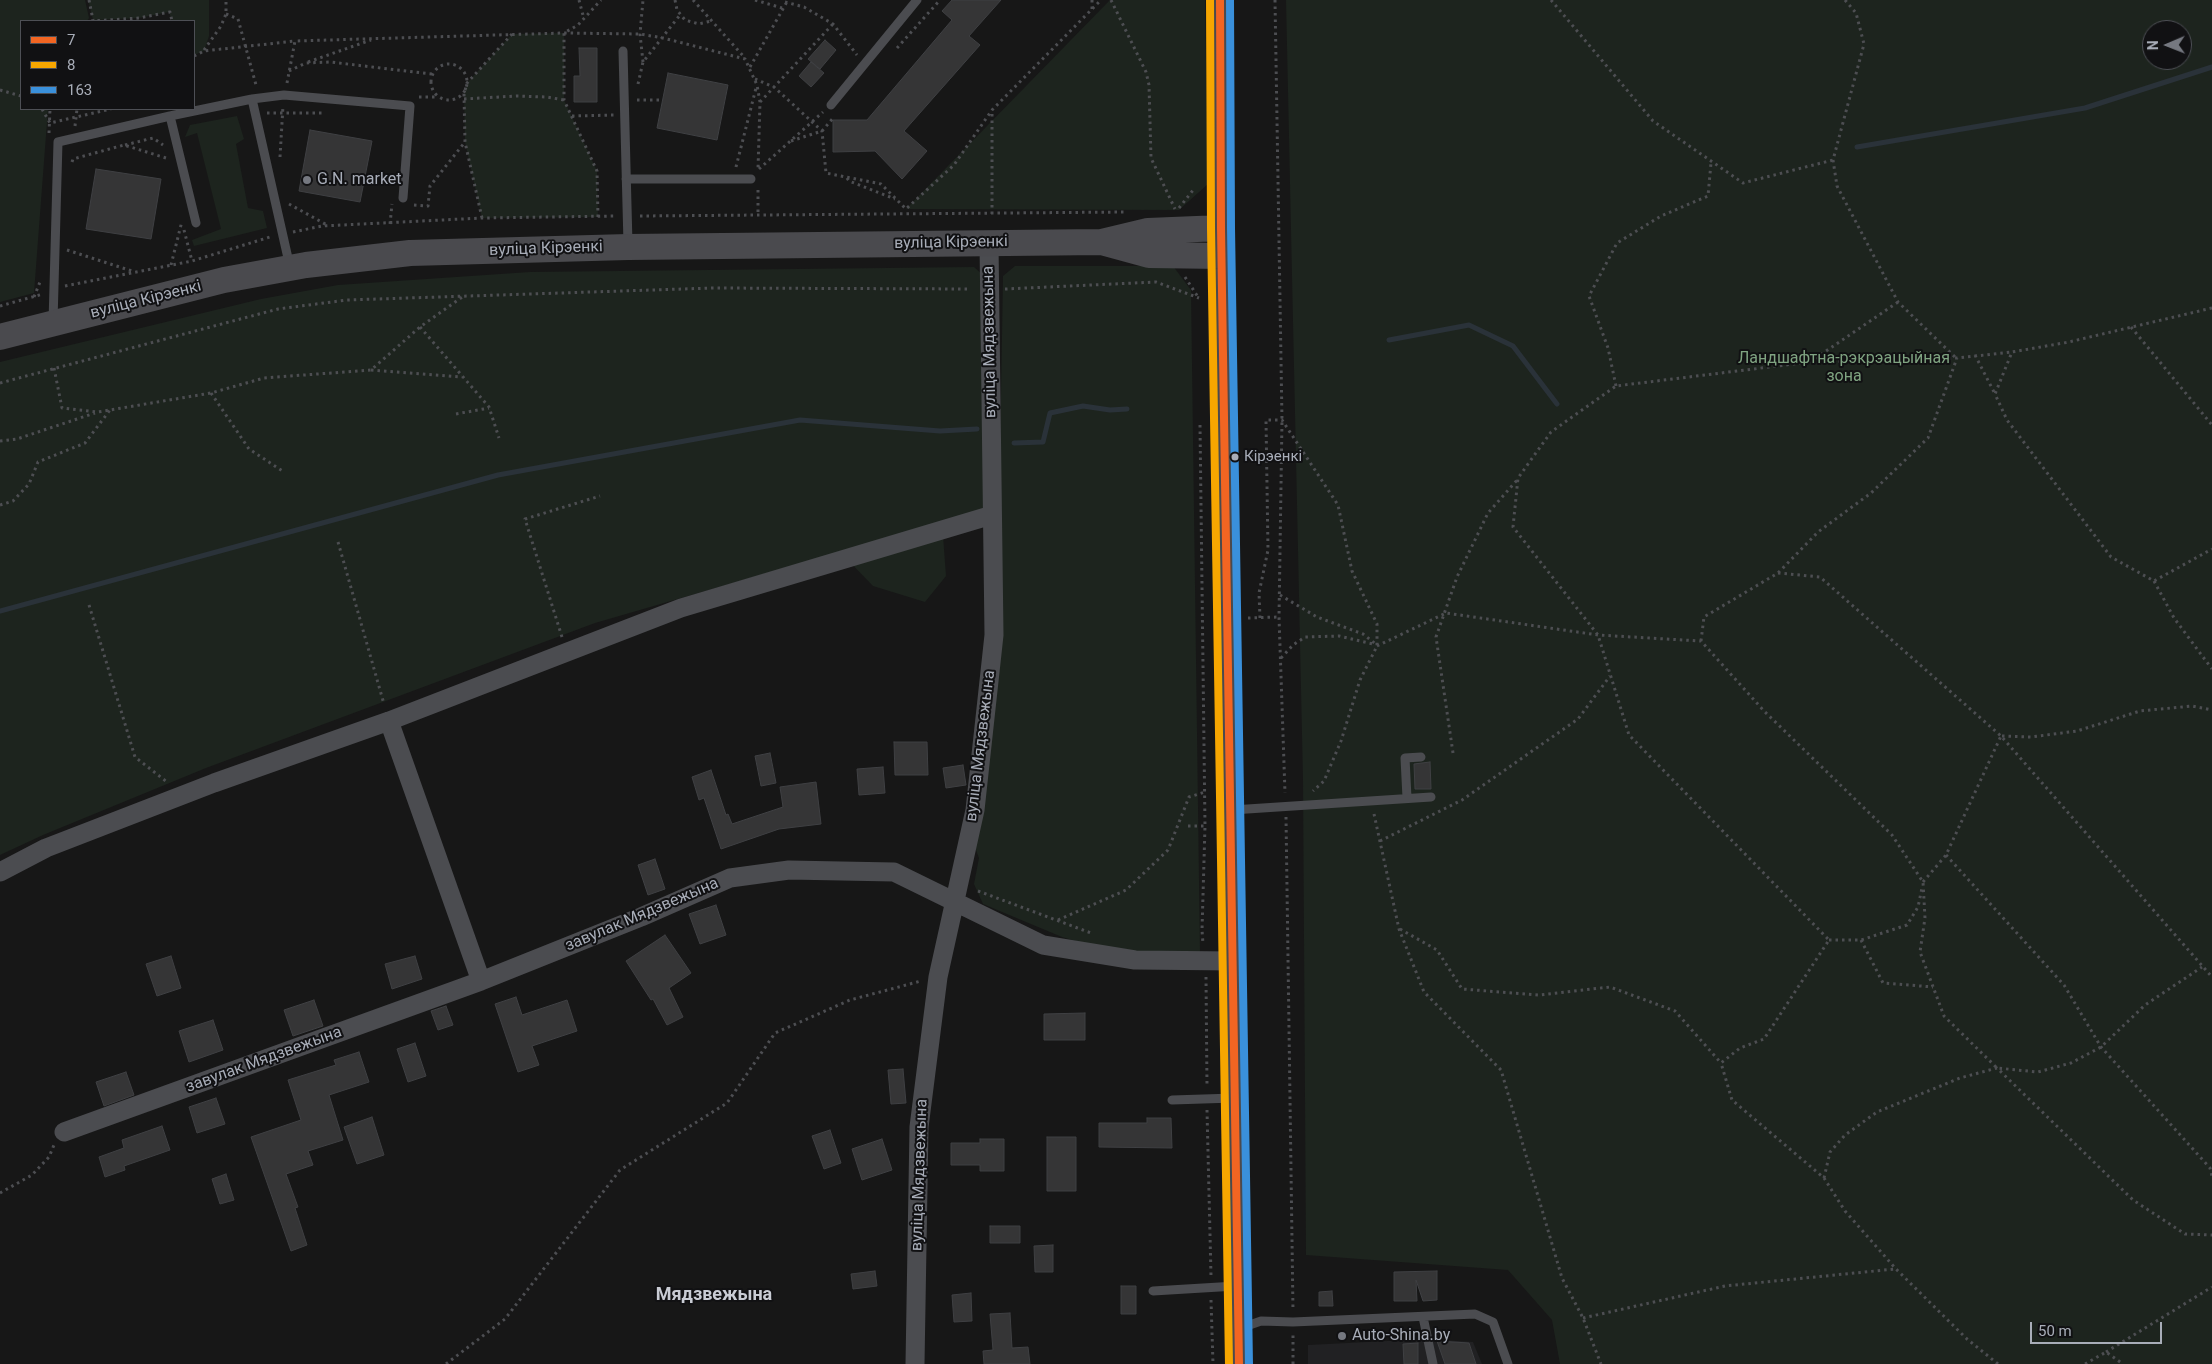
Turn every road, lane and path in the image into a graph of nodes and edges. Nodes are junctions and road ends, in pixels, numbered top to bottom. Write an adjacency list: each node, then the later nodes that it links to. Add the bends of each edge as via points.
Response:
1 (89, 0): 23 (path)
2 (226, 0): 20 (path)
3 (579, 0): 22 (path)
4 (601, 0): 22 (path)
5 (643, 0): 29 (path)
6 (675, 0): 21 (path)
7 (692, 0): 25 (path)
8 (755, 0): 18 (path)
9 (917, 0): 40 (lane)
10 (1092, 0): 19 (path)
11 (1101, 0): 19 (path)
12 (1112, 0): 88 (path, via 1146,72 1151,158 1176,212)
13 (1220, 0): 104 (main road)
14 (1274, 0): 147 (path)
15 (1551, 0): 80 (path, via 1653,121)
16 (1845, 0): 79 (path, via 1856,13 1864,44)
17 (787, 1): 18 (path); 26 (path, via 804,6)
18 (782, 8): 41 (path)
19 (1092, 9): 65 (path)
20 (226, 14): 33 (path, via 238,19); 34 (path)
21 (680, 16): 25 (path, via 692,23); 30 (path)
22 (584, 18): 27 (path, via 578,26)
23 (92, 20): 24 (path, via 139,18 170,12)
24 (172, 20)
25 (711, 21): 37 (path)
26 (833, 24): 40 (path); 47 (path)
27 (564, 32): 28 (path); 29 (path); 58 (path)
28 (512, 34): 31 (path); 45 (path)
29 (640, 34): 30 (path); 38 (path)
30 (663, 38): 37 (path); 38 (path)
31 (375, 39): 32 (path); 39 (path)
32 (295, 41): 33 (path); 42 (path)
33 (245, 46): 34 (path); 56 (path)
34 (204, 51): 36 (path)
35 (623, 51): 69 (lane)
36 (195, 56)
37 (745, 59): 41 (path)
38 (643, 62): 50 (path)
39 (306, 63): 42 (path); 43 (path, via 330,62)
40 (866, 65): 62 (lane)
41 (750, 67): 44 (path)
42 (289, 71): 51 (path)
43 (432, 74): 45 (path, via 441,65 454,64 463,71); 55 (path, via 432,89)
44 (755, 79): 46 (path); 47 (path)
45 (467, 83): 48 (path)
46 (757, 85): 61 (path); 83 (path)
47 (774, 87): 61 (path); 72 (path)
48 (465, 88): 55 (path, via 454,99); 57 (path)
49 (0, 90): 53 (path)
50 (637, 90)
51 (284, 95): 56 (lane); 67 (path); 90 (lane, via 410,106)
52 (637, 95): 59 (path)
53 (20, 96)
54 (418, 97): 55 (path)
55 (439, 97)
56 (256, 99): 66 (lane); 70 (lane)
57 (464, 99): 58 (path, via 516,96); 75 (path)
58 (564, 100): 71 (path)
59 (637, 100): 60 (path); 69 (path, via 637,114)
60 (663, 100)
61 (760, 102): 74 (path, via 758,170)
62 (831, 105): 72 (path)
63 (43, 110): 64 (path, via 50,122)
64 (106, 110)
65 (992, 110): 89 (path, via 954,165 906,211); 95 (path)
66 (255, 113): 67 (path); 116 (lane)
67 (283, 113): 68 (path); 78 (path)
68 (329, 113)
69 (625, 114): 71 (path); 85 (lane)
70 (170, 116): 100 (lane); 127 (lane, via 58,142)
71 (572, 116): 96 (path, via 597,171)
72 (812, 122): 73 (path); 74 (path)
73 (822, 131): 74 (path); 84 (path, via 826,173)
74 (791, 141)
75 (465, 142): 91 (path, via 430,186 428,206); 97 (path)
76 (124, 145): 77 (path); 77 (path, via 153,138 163,145); 82 (path, via 72,159)
77 (166, 158): 81 (path)
78 (280, 160)
79 (1833, 160): 80 (path, via 1743,183); 124 (path, via 1837,186)
80 (1711, 163): 139 (path, via 1708,196 1661,216 1617,243 1589,296 1608,348)
81 (168, 167)
82 (72, 168)
83 (736, 169)
84 (846, 177): 89 (path, via 849,182); 89 (path, via 881,184)
85 (626, 179): 86 (lane); 110 (lane)
86 (751, 179)
87 (758, 188): 94 (path)
88 (1194, 189)
89 (896, 199)
90 (402, 201): 101 (path, via 392,203)
91 (410, 205)
92 (180, 212): 98 (path)
93 (290, 213): 102 (path, via 287,204)
94 (758, 214)
95 (992, 214)
96 (598, 217)
97 (482, 218)
98 (182, 221): 114 (path); 115 (path)
99 (292, 222): 105 (path)
100 (196, 223)
101 (390, 224)
102 (328, 226)
103 (270, 227): 106 (path)
104 (1221, 228): 108 (main road, вуліца Кірэенкі, via 1148,231); 112 (main road)
105 (294, 232)
106 (272, 236)
107 (66, 241): 111 (path)
108 (1102, 242): 109 (main road, вуліца Кірэенкі); 112 (main road, вуліца Кірэенкі, via 1149,255)
109 (988, 243): 110 (main road, вуліца Кірэенкі); 121 (street, вуліца Мядзвежына)
110 (628, 247): 116 (main road, вуліца Кірэенкі, via 410,253)
111 (65, 250): 113 (path); 117 (path)
112 (1222, 256): 183 (main road)
113 (65, 258)
114 (192, 261)
115 (171, 265)
116 (290, 267): 127 (main road, вуліца Кірэенкі, via 224,280)
117 (136, 272)
118 (66, 276): 120 (path)
119 (1184, 276): 123 (path)
120 (67, 285)
121 (989, 290): 122 (path, via 713,288); 123 (path, via 1156,282); 155 (street, вуліца Мядзвежына)
122 (465, 294): 128 (path); 135 (path, via 348,300 278,309)
123 (1199, 298): 125 (path)
124 (1898, 302): 133 (path); 134 (path)
125 (1199, 308)
126 (2212, 308): 129 (path)
127 (53, 324): 130 (main road, вуліца Кірэенкі)
128 (420, 327): 136 (path); 137 (path)
129 (2131, 327): 131 (path); 148 (path)
130 (0, 337)
131 (2012, 352): 132 (path); 141 (path)
132 (1975, 355): 133 (path); 141 (path)
133 (1957, 358): 134 (path); 158 (path, via 1928,438 1871,493 1818,532)
134 (1810, 362): 139 (path)
135 (54, 368): 138 (path); 144 (path, via 62,408)
136 (371, 370): 137 (path); 140 (path, via 264,378)
137 (463, 377): 142 (path)
138 (0, 383)
139 (1616, 386): 152 (path, via 1551,432)
140 (211, 393): 143 (path); 151 (path, via 249,449)
141 (1995, 394): 159 (path, via 2007,420 2111,557)
142 (489, 408): 145 (path); 149 (path)
143 (110, 410): 144 (path); 154 (path, via 85,443 38,462 29,484 13,501)
144 (98, 412): 150 (path)
145 (456, 414)
146 (1200, 415): 176 (path)
147 (1282, 420): 160 (path); 163 (path, via 1266,420 1268,550 1259,593); 166 (path, via 1338,505 1352,571 1377,624)
148 (2212, 425)
149 (499, 438)
150 (0, 442)
151 (284, 472)
152 (1518, 478): 162 (path, via 1488,513 1457,577); 164 (path, via 1513,527)
153 (600, 496): 167 (path, via 525,519)
154 (0, 505)
155 (992, 515): 167 (street, via 680,608); 188 (street, вуліца Мядзвежына, via 994,635 975,810)
156 (338, 542): 172 (path)
157 (2212, 549): 159 (path)
158 (1778, 573): 165 (path, via 1704,617); 173 (path, via 1820,577)
159 (2154, 581): 169 (path, via 2174,618)
160 (1280, 595): 166 (path, via 1317,617 1363,634); 168 (path)
161 (89, 605): 177 (path, via 135,757)
162 (1446, 613): 164 (path); 166 (path); 174 (path, via 1436,637)
163 (1260, 618)
164 (1598, 635): 165 (path); 170 (path)
165 (1701, 641): 187 (path, via 1764,712 1892,835)
166 (1377, 646): 168 (path, via 1368,641 1339,636 1305,637); 182 (path, via 1360,680 1341,742 1324,781)
167 (567, 651): 172 (street)
168 (1281, 658): 181 (path)
169 (2212, 669)
170 (1611, 676): 184 (path, via 1578,718 1462,800); 192 (path, via 1629,735)
171 (2212, 710): 173 (path, via 2192,706 2140,711 2077,731 2031,738)
172 (389, 721): 177 (street); 201 (street)
173 (2001, 736): 185 (path); 198 (path)
174 (1453, 753)
175 (1421, 757): 179 (lane, via 1406,758)
176 (1205, 792): 189 (path, via 1189,797 1168,850 1126,890); 195 (path)
177 (184, 795): 186 (street, via 46,848)
178 (1431, 797): 179 (lane)
179 (1407, 798): 180 (lane)
180 (1371, 801): 182 (lane); 184 (path)
181 (1286, 806): 182 (lane); 183 (lane); 221 (path)
182 (1298, 806)
183 (1232, 810): 197 (main road)
184 (1380, 841): 190 (path)
185 (1946, 855): 187 (path); 203 (path, via 2064,985)
186 (0, 872)
187 (1923, 882): 193 (path, via 1918,907 1907,925); 202 (path, via 1925,918 1920,952)
188 (956, 892): 189 (path); 196 (street, завулак Мядзвежына, via 1043,945 1135,960); 199 (street, вуліца Мядзвежына); 201 (street, завулак Мядзвежына, via 894,872 789,870 730,878)
189 (1057, 920): 191 (path)
190 (1399, 929): 204 (path, via 1437,950 1462,989 1539,995 1610,987 1675,1012); 220 (path, via 1424,992 1501,1070 1562,1278)
191 (1099, 936)
192 (1829, 940): 193 (path); 204 (path, via 1764,1039 1740,1048)
193 (1861, 940): 202 (path, via 1884,984)
194 (1193, 942): 195 (path)
195 (1203, 942): 196 (path)
196 (1206, 961): 197 (street, завулак Мядзвежына); 206 (path)
197 (1233, 961): 207 (main road)
198 (2202, 967): 200 (path); 203 (path, via 2145,1005)
199 (938, 977): 224 (path, via 850,1000 775,1033 727,1103 620,1170 506,1319); 225 (street, вуліца Мядзвежына, via 919,1127)
200 (2212, 977)
201 (481, 981): 209 (street, завулак Мядзвежына)
202 (1932, 987): 205 (path, via 1944,1016)
203 (2101, 1047): 205 (path, via 2070,1063 2038,1072); 210 (path, via 2210,1168)
204 (1721, 1063): 211 (path, via 1732,1100)
205 (1996, 1068): 211 (path, via 1960,1078 1876,1112 1830,1152); 213 (path, via 2134,1200 2185,1234)
206 (1207, 1098): 207 (lane); 208 (lane); 215 (path)
207 (1236, 1098): 216 (main road)
208 (1172, 1100)
209 (64, 1132): 212 (path, via 49,1157 32,1175)
210 (2212, 1176)
211 (1824, 1178): 214 (path, via 1845,1211)
212 (0, 1193)
213 (2212, 1235)
214 (1896, 1269): 220 (path, via 1725,1286); 232 (path, via 1967,1339)
215 (1211, 1286): 216 (lane); 218 (lane); 226 (path)
216 (1239, 1286): 222 (main road)
217 (2212, 1287): 223 (path)
218 (1153, 1291)
219 (1423, 1317): 221 (lane); 229 (lane); 230 (lane, via 1475,1314 1493,1322)
220 (1583, 1318): 231 (path)
221 (1293, 1322): 222 (lane, via 1262,1320); 228 (path)
222 (1239, 1329): 227 (main road)
223 (2106, 1352): 233 (path); 234 (path)
224 (446, 1364)
225 (915, 1364)
226 (1213, 1364)
227 (1239, 1364)
228 (1292, 1364)
229 (1433, 1364)
230 (1508, 1364)
231 (1601, 1364)
232 (1998, 1364)
233 (2085, 1364)
234 (2123, 1364)

